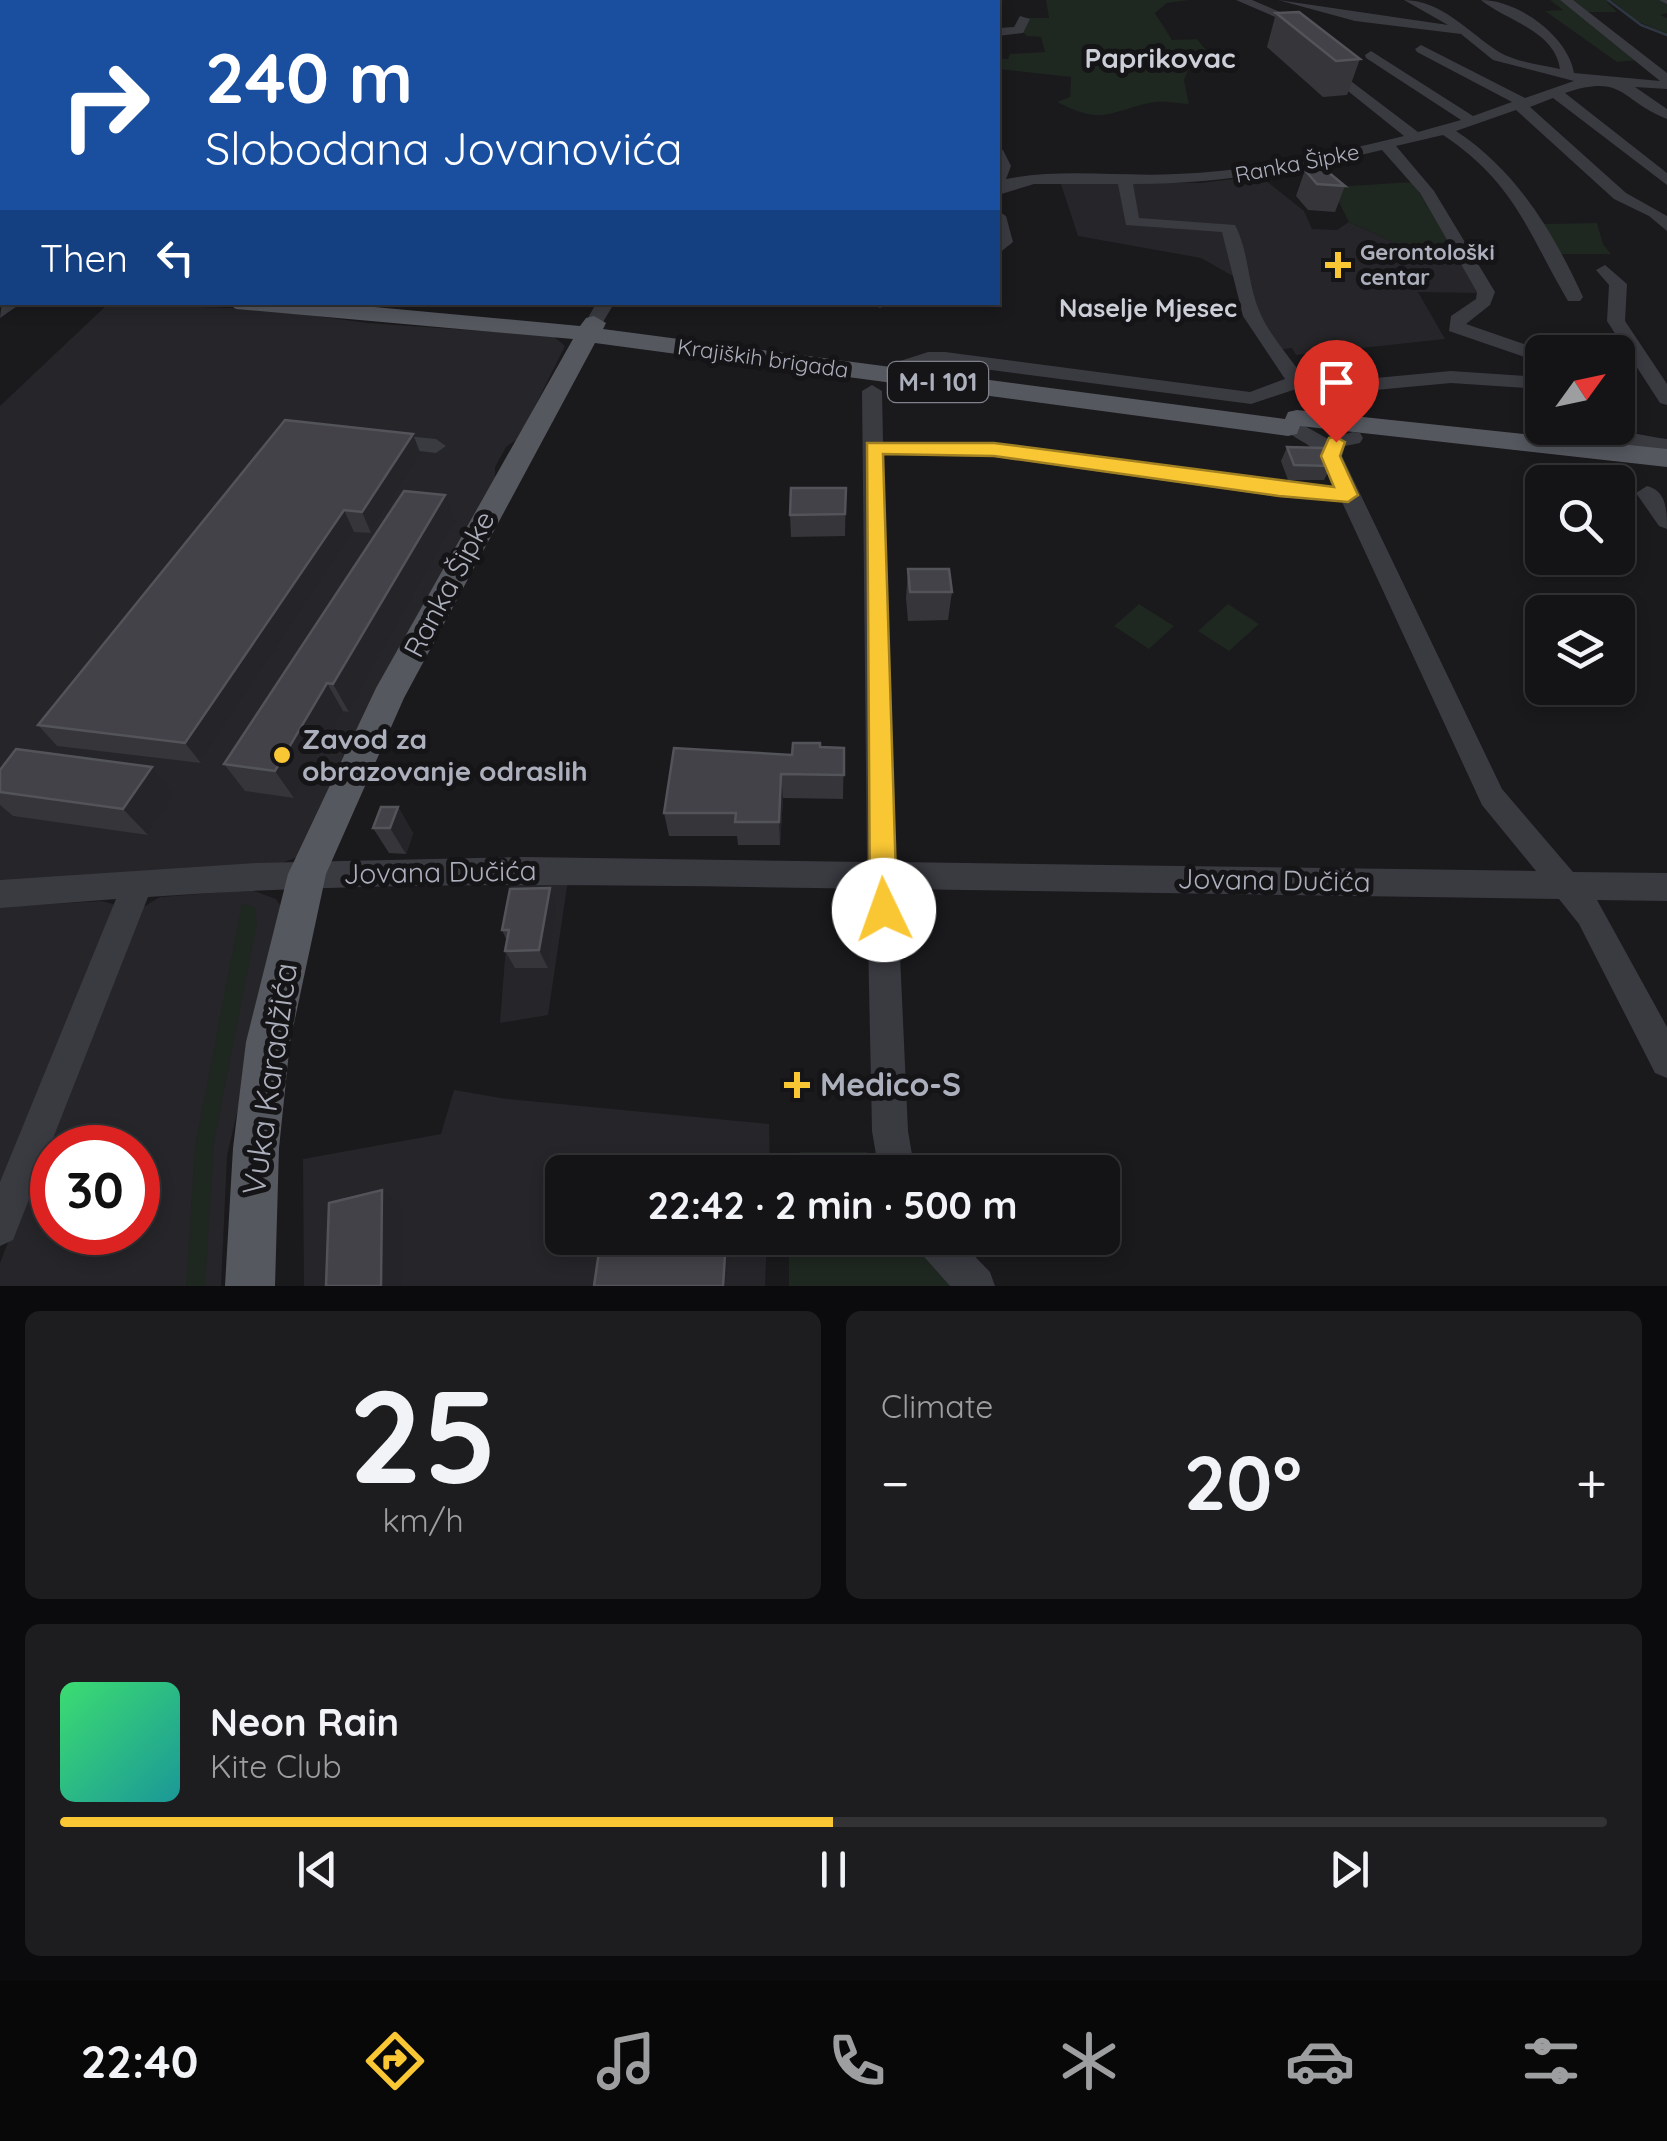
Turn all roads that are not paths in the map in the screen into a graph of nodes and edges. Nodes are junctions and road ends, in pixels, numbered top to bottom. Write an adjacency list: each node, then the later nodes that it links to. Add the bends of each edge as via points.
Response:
1 (826, 0): 2 (street)
2 (875, 0)
3 (1242, 0): 11 (street, via 1321,33)
4 (1284, 0): 9 (street)
5 (1410, 0): 9 (street)
6 (1487, 0): 15 (street, via 1558,46)
7 (1566, 0): 17 (street)
8 (1024, 18): 10 (street, via 1020,29)
9 (1465, 30): 15 (street, via 1494,56)
10 (1000, 32)
11 (1289, 36)
12 (1421, 49): 20 (street)
13 (1372, 55): 22 (street)
14 (1317, 60): 24 (street)
15 (1568, 73): 16 (street)
16 (1588, 81): 18 (street); 19 (street, Ranka Šipke)
17 (1667, 82): 18 (street)
18 (1620, 83): 21 (street)
19 (1556, 94): 20 (street, Ranka Šipke); 27 (street)
20 (1522, 105): 22 (street, Ranka Šipke); 29 (street, via 1620,196)
21 (1667, 115)
22 (1472, 122): 23 (street, Ranka Šipke)
23 (1445, 130): 24 (street, Ranka Šipke); 34 (street, via 1510,185)
24 (1416, 138): 25 (street, Ranka Šipke)
25 (1384, 145): 26 (street, Ranka Šipke, via 1252,174); 38 (street, via 1419,184 1486,292 1456,326)
26 (1125, 179): 28 (street, Ranka Šipke, via 1034,178); 40 (street, via 1132,222 1229,228 1252,316)
27 (1667, 180)
28 (1000, 186)
29 (1659, 210): 31 (street)
30 (1000, 221): 32 (street, via 1006,235)
31 (1667, 226)
32 (1000, 246)
33 (1605, 270): 43 (street, via 1618,284 1619,327)
34 (1574, 297)
35 (296, 305): 37 (main road, Krajiških brigada / M-I 101)
36 (428, 305): 37 (main road, Krajiških brigada / M-I 101)
37 (596, 320): 39 (main road, Krajiških brigada / M-I 101); 44 (main road, Krajiških brigada / M-I 101); 57 (main road, Ranka Šipke, via 388,697)
38 (1525, 350)
39 (904, 366): 40 (street, via 945,358 1251,398); 44 (main road, Krajiških brigada / M-I 101)
40 (1297, 382): 41 (street)
41 (1525, 382)
42 (872, 391): 50 (street)
43 (1667, 399)
44 (1294, 425): 45 (main road, Krajiških brigada / M-I 101); 52 (street)
45 (1342, 430): 46 (street, via 1356,417); 51 (main road, Krajiških brigada / M-I 101); 52 (street); 53 (main road, Krajiških brigada / M-I 101)
46 (1525, 430)
47 (358, 439): 49 (street)
48 (1635, 444): 51 (main road)
49 (436, 446)
50 (874, 448): 55 (street, via 994,450); 58 (street)
51 (1667, 452)
52 (1331, 456): 55 (street)
53 (1667, 473)
54 (1646, 493): 56 (street)
55 (1348, 495): 60 (street, via 1492,797)
56 (1667, 521)
57 (307, 874): 58 (street, Jovana Dučića, via 524,870); 59 (street, Jovana Dučića); 67 (main road, Vuka Karadžića, via 268,1042)
58 (881, 878): 60 (street, Jovana Dučića); 64 (street)
59 (138, 886): 62 (street, Jovana Dučića); 65 (street)
60 (1570, 887): 61 (street, Jovana Dučića); 63 (street)
61 (1667, 887)
62 (0, 894)
63 (1667, 1061)
64 (894, 1155)
65 (0, 1227)
66 (948, 1255): 68 (street)
67 (250, 1286)
68 (976, 1286)

